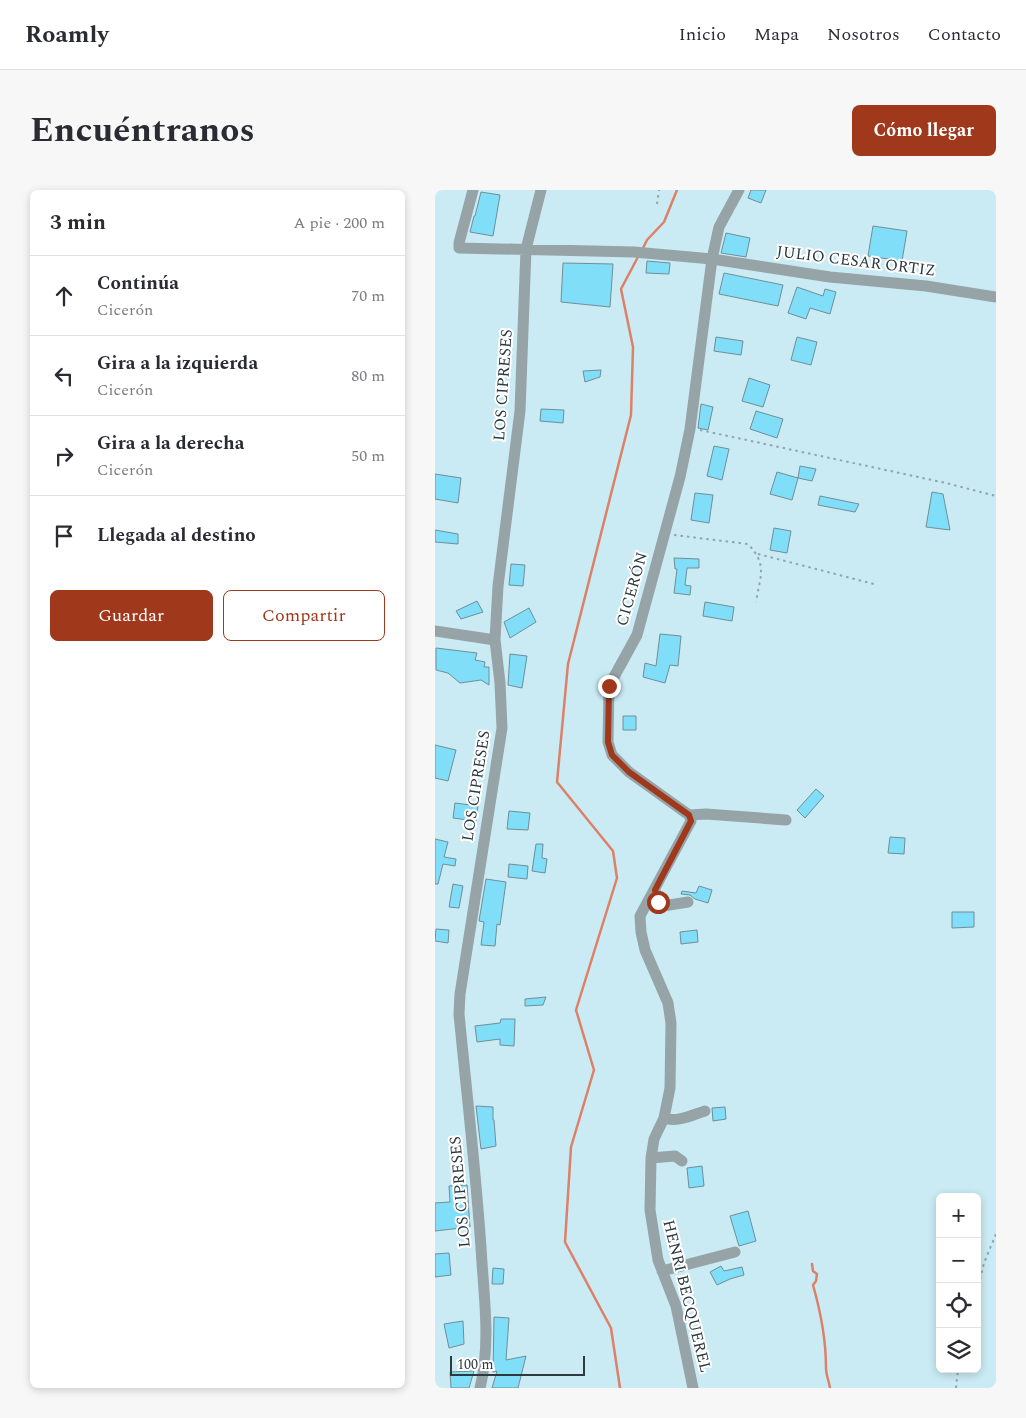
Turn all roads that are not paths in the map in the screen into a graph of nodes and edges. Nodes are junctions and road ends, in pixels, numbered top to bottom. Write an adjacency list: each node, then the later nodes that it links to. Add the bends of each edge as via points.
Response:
1 (473, 190): 4 (street, via 459,248)
2 (541, 190): 4 (street, LOS CIPRESES)
3 (739, 190): 5 (street, CICERÓN, via 719,228)
4 (526, 249): 5 (street, JULIO CESAR ORTIZ, via 634,252); 8 (street, LOS CIPRESES, via 519,411 498,586)
5 (712, 259): 6 (street, JULIO CESAR ORTIZ); 9 (street, CICERÓN, via 690,429 680,477 637,635 609,686 608,742 612,755 629,772)
6 (996, 297)
7 (435, 631): 8 (street)
8 (495, 640): 19 (street, LOS CIPRESES, via 502,728 459,1014 479,1211 485,1308 485,1370)
9 (689, 815): 10 (street); 11 (street, via 691,821)
10 (786, 820)
11 (655, 890): 12 (street, via 658,902 663,906); 14 (street, HENRI BECQUEREL, via 640,916 645,950 668,1003 671,1023 670,1088)
12 (688, 902)
13 (705, 1111): 14 (street, via 677,1119)
14 (664, 1118): 15 (street, HENRI BECQUEREL, via 654,1139)
15 (651, 1158): 16 (street, via 675,1156); 18 (street, HENRI BECQUEREL, via 650,1210)
16 (682, 1161)
17 (735, 1252): 18 (street)
18 (662, 1271): 20 (street, HENRI BECQUEREL, via 676,1306)
19 (480, 1388)
20 (693, 1388)

